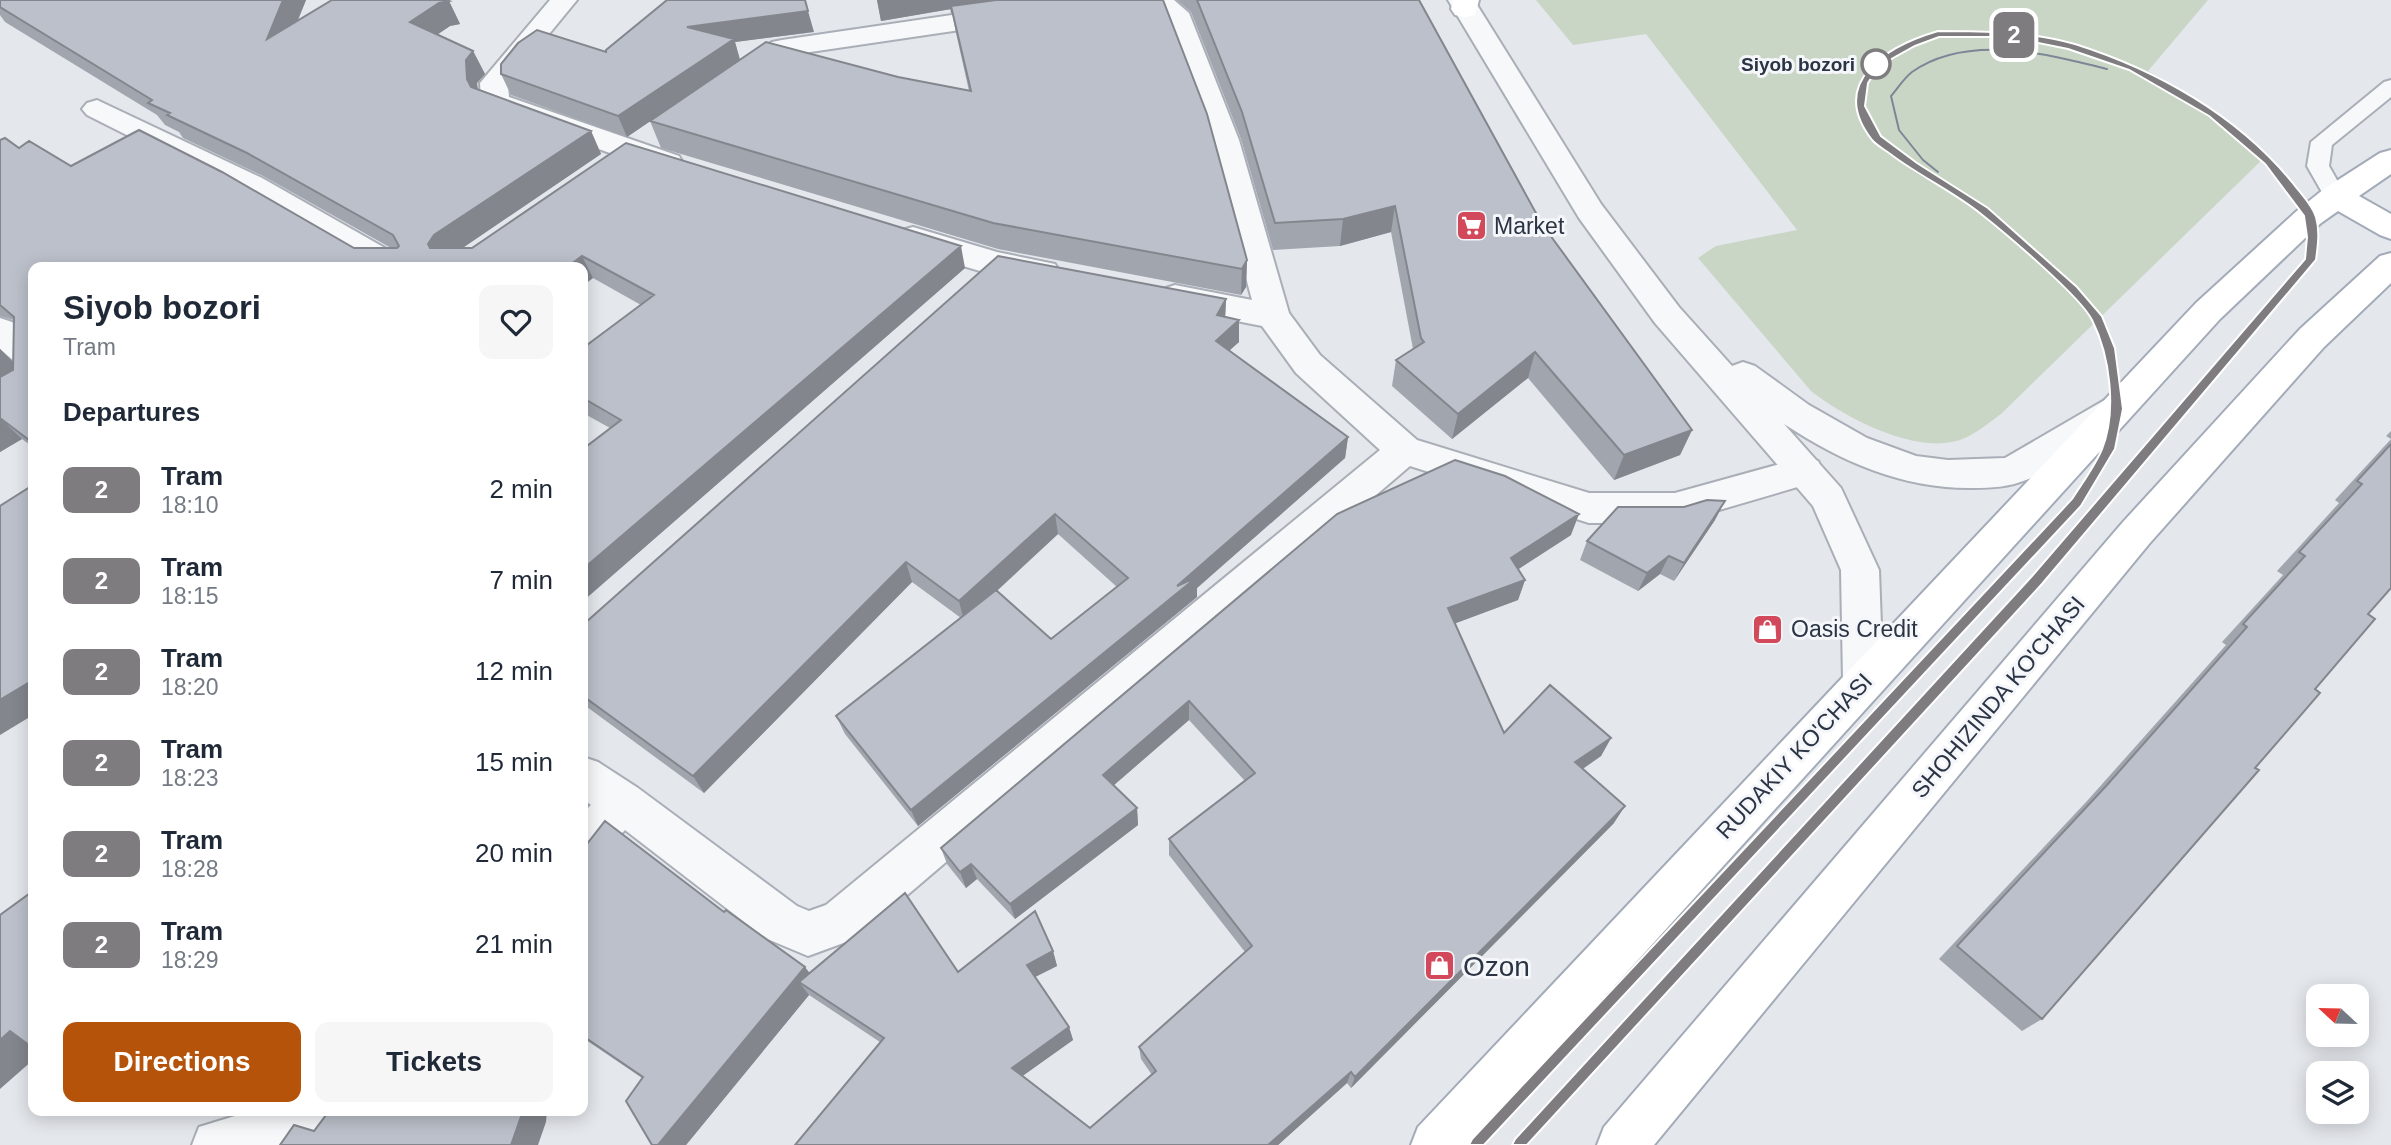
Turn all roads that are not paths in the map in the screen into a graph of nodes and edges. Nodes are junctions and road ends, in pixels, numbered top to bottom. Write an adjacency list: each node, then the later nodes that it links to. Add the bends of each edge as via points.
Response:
1 (564, 0): 9 (street, via 494,83 495,102)
2 (1109, 0): 6 (street, via 782,48)
3 (1148, 0): 22 (street, via 1175,13 1224,140)
4 (1464, 3): 21 (street, via 1590,211)
5 (2391, 86): 12 (lane, via 2322,142 2318,166)
6 (715, 92)
7 (97, 109): 15 (street, via 251,185)
8 (661, 129): 9 (street)
9 (618, 159): 11 (street)
10 (2391, 160): 12 (main road)
11 (694, 171)
12 (2335, 196): 13 (main road); 25 (main road, RUDAKIY KO'CHASI, via 2257,263)
13 (2391, 228)
14 (890, 231): 16 (street)
15 (385, 262)
16 (995, 263): 18 (street); 19 (street)
17 (2391, 264): 35 (main road, SHOHIZINDA KO'CHASI, via 2312,338 2136,533)
18 (1074, 278)
19 (964, 290)
20 (1141, 290): 22 (street)
21 (1667, 315): 25 (street, via 1824,434 1871,457 1916,471 1962,476 2012,471); 27 (street)
22 (1273, 316): 26 (street, via 1308,364)
23 (0, 330): 24 (street)
24 (28, 372)
25 (2117, 409): 28 (main road, RUDAKIY KO'CHASI)
26 (1404, 450): 27 (street, via 1589,508 1675,508); 30 (street, via 841,922 808,934 781,922)
27 (1805, 471): 28 (street, via 1828,498 1860,570)
28 (1863, 681): 34 (main road, RUDAKIY KO'CHASI)
29 (588, 779): 30 (street)
30 (623, 802): 31 (street)
31 (588, 838)
32 (298, 1116): 33 (street, via 271,1130)
33 (217, 1145)
34 (1436, 1145)
35 (1622, 1145)

